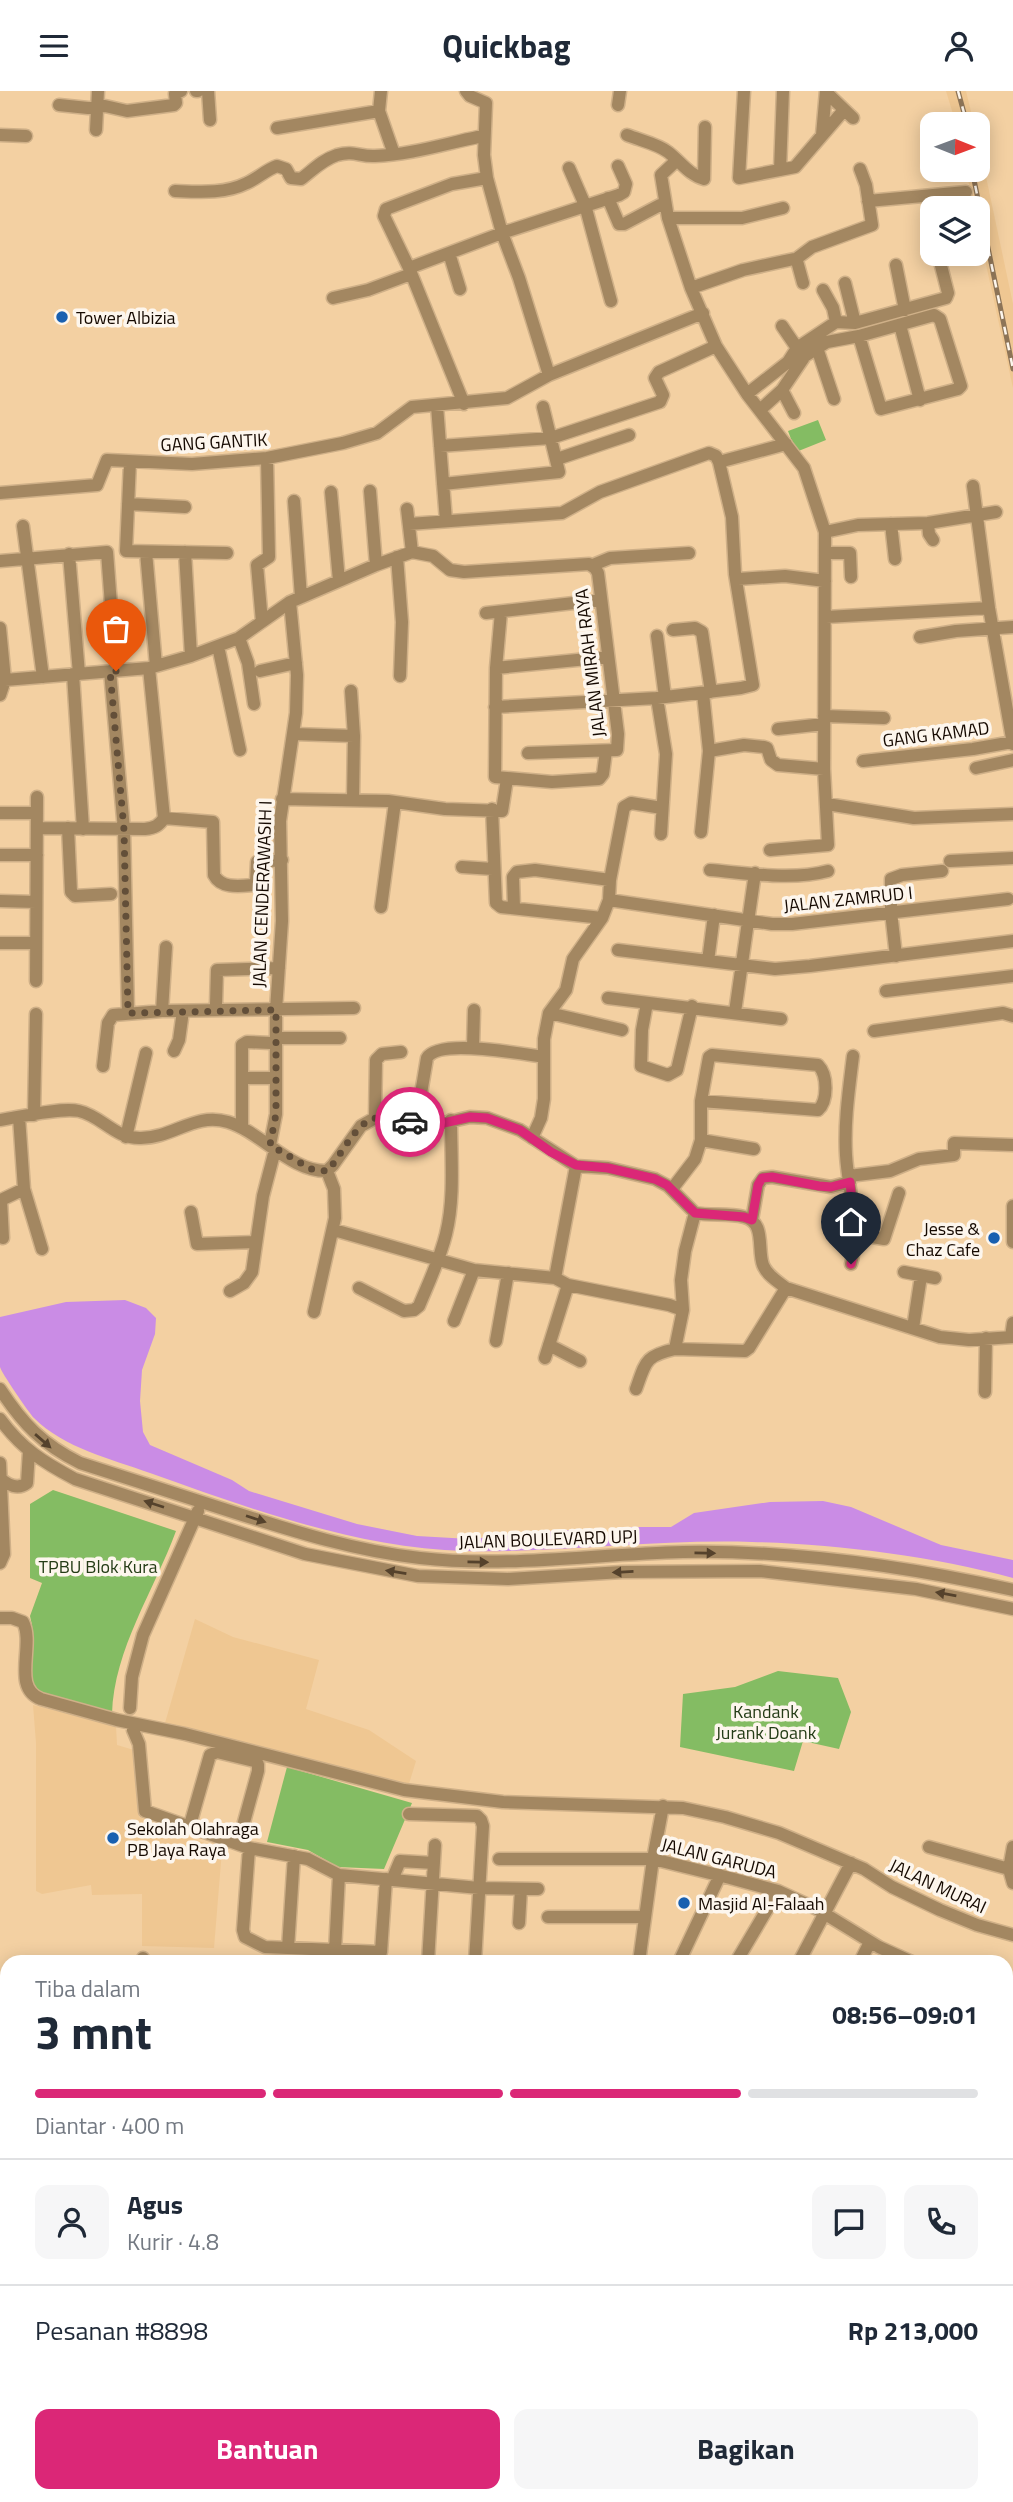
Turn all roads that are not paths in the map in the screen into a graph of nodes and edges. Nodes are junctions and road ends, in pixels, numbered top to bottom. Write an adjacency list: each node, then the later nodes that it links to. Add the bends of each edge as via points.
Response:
1 (98, 91): 12 (street)
2 (181, 91): 12 (street, via 175,94 174,106 127,111)
3 (208, 91): 14 (street)
4 (380, 91): 13 (street)
5 (466, 91): 29 (street, via 486,103)
6 (620, 91): 11 (street)
7 (744, 91): 28 (street, via 739,178)
8 (783, 91): 28 (street)
9 (826, 91): 20 (street); 20 (street, via 848,114)
10 (59, 105): 12 (street)
11 (618, 105)
12 (97, 107): 17 (street)
13 (379, 111): 16 (street); 23 (street)
14 (210, 120)
15 (705, 127): 24 (street, via 704,179)
16 (277, 128)
17 (96, 130)
18 (0, 135): 21 (street)
19 (627, 135): 24 (street, via 666,150)
20 (822, 135): 28 (street, via 799,164)
21 (26, 136)
22 (478, 137): 23 (street)
23 (394, 154): 30 (street, via 334,156 301,179 291,178 286,169 277,166 230,190)
24 (676, 161): 37 (street, via 661,175)
25 (618, 166): 32 (street, via 625,188)
26 (569, 169): 34 (street)
27 (860, 169): 33 (street)
28 (780, 170)
29 (487, 178): 38 (street); 43 (street, via 452,184 386,209 385,219)
30 (175, 191)
31 (966, 192): 33 (street)
32 (608, 198): 34 (street); 35 (street, via 619,224)
33 (868, 201): 40 (street, via 872,225 811,247)
34 (585, 205): 38 (street); 50 (street)
35 (660, 205)
36 (783, 208): 37 (street, via 742,218)
37 (668, 218): 46 (street)
38 (502, 233): 39 (street); 60 (street)
39 (449, 253): 43 (street); 47 (street)
40 (796, 259): 44 (street); 46 (street, via 743,270)
41 (896, 265): 51 (street)
42 (940, 266): 51 (street, via 947,296)
43 (410, 271): 49 (street, via 368,290); 65 (street)
44 (803, 283)
45 (845, 283): 56 (street)
46 (691, 288): 52 (street)
47 (460, 289)
48 (823, 290): 53 (street)
49 (333, 298)
50 (611, 301)
51 (905, 310): 56 (street)
52 (703, 313): 57 (street); 60 (street, GANG GANTIK)
53 (836, 322): 56 (street); 58 (street)
54 (900, 324): 56 (street); 64 (street); 64 (street, via 939,317 961,383 958,389)
55 (782, 325): 58 (street)
56 (857, 330): 59 (street); 64 (street, via 881,409)
57 (716, 346): 62 (street); 71 (street, via 659,372 655,378 663,395 660,402)
58 (797, 348): 62 (street, via 788,362)
59 (817, 348): 61 (street, via 805,356); 63 (street)
60 (549, 375): 65 (street, GANG GANTIK, via 498,401)
61 (782, 390): 68 (street); 69 (street)
62 (747, 394): 68 (street)
63 (834, 399)
64 (920, 400)
65 (464, 404): 66 (street, GANG GANTIK)
66 (438, 406): 73 (street); 74 (street, GANG GANTIK, via 412,407 377,433)
67 (543, 407): 71 (street)
68 (760, 410): 72 (street)
69 (794, 413)
70 (629, 435): 75 (street)
71 (551, 438): 73 (street); 75 (street)
72 (786, 444): 77 (street); 94 (street, via 804,468)
73 (440, 446): 78 (street)
74 (267, 458): 76 (street, GANG GANTIK, via 192,464); 119 (street, via 268,557 257,565)
75 (557, 459): 78 (street, via 557,473)
76 (130, 461): 82 (street, GANG GANTIK, via 105,460 97,485); 84 (street)
77 (719, 462): 89 (street, via 709,453 600,492 562,513); 110 (street, via 732,517)
78 (443, 484): 89 (street)
79 (974, 486): 88 (street)
80 (370, 491): 107 (street)
81 (331, 492): 111 (street)
82 (0, 493)
83 (293, 502): 113 (street, JALAN CENDERAWASIH I)
84 (128, 504): 85 (street); 96 (street, via 126,551)
85 (185, 507)
86 (407, 509): 91 (street)
87 (996, 512): 88 (street)
88 (976, 516): 90 (street); 115 (street)
89 (446, 521): 91 (street)
90 (928, 523): 92 (street); 95 (street)
91 (409, 524): 98 (street)
92 (891, 524): 94 (street, via 858,524); 105 (street)
93 (23, 526): 103 (street)
94 (825, 532): 102 (street)
95 (933, 540)
96 (145, 552): 97 (street); 131 (street)
97 (185, 552): 99 (street); 128 (street)
98 (412, 552): 104 (street); 108 (street, via 433,556 450,571 585,562)
99 (227, 553)
100 (689, 553): 108 (street, via 610,558)
101 (69, 554): 103 (street); 133 (street, via 107,552); 136 (street)
102 (825, 554): 109 (street, via 850,553); 112 (street)
103 (28, 557): 106 (street); 138 (street)
104 (397, 557): 107 (street); 137 (street)
105 (895, 559)
106 (0, 561)
107 (376, 565): 111 (street)
108 (595, 569): 114 (street, JALAN MIRAH RAYA)
109 (851, 577)
110 (738, 579): 112 (street, via 785,576); 141 (street, via 754,683)
111 (339, 581): 113 (street)
112 (825, 581): 118 (street)
113 (295, 600): 119 (street); 130 (street, JALAN CENDERAWASIH I)
114 (600, 600): 116 (street); 129 (street, JALAN MIRAH RAYA)
115 (989, 608): 118 (street); 122 (street)
116 (500, 612): 117 (street); 132 (street)
117 (486, 614)
118 (826, 617): 149 (street)
119 (262, 622): 126 (street)
120 (1013, 627): 122 (street)
121 (0, 628): 139 (street)
122 (994, 629): 125 (street); 153 (street)
123 (673, 631): 141 (street, via 695,628 702,632)
124 (657, 636): 143 (street)
125 (920, 636)
126 (239, 638): 127 (street); 145 (street)
127 (218, 646): 128 (street); 154 (street)
128 (191, 656): 131 (street)
129 (608, 657): 132 (street); 144 (street, JALAN MIRAH RAYA)
130 (296, 663): 134 (street); 151 (street, JALAN CENDERAWASIH I)
131 (152, 667): 133 (street); 173 (street)
132 (496, 667): 147 (street)
133 (113, 671): 136 (street); 177 (street)
134 (260, 671)
135 (1013, 673): 146 (street)
136 (76, 674): 138 (street); 176 (street)
137 (400, 676)
138 (43, 677): 139 (street)
139 (5, 680): 142 (street)
140 (351, 691): 152 (street)
141 (707, 692): 143 (street); 156 (street)
142 (0, 695)
143 (661, 697): 144 (street); 168 (street, via 666,754)
144 (612, 701): 147 (street); 155 (street, JALAN MIRAH RAYA, via 618,734)
145 (254, 704)
146 (1013, 704)
147 (495, 707): 162 (street, via 495,774 498,779)
148 (884, 718): 149 (street)
149 (824, 720): 150 (street); 161 (street)
150 (778, 729)
151 (294, 734): 152 (street); 164 (street, JALAN CENDERAWASIH I)
152 (354, 736): 165 (street)
153 (1013, 743): 159 (street, GANG KAMAD)
154 (240, 750)
155 (612, 750): 157 (street); 162 (street, via 601,778)
156 (709, 751): 161 (street, via 744,745 767,748 778,765); 178 (street)
157 (528, 753)
158 (1013, 760): 160 (street)
159 (863, 761)
160 (976, 768)
161 (824, 769): 167 (street)
162 (508, 779): 169 (street, via 504,810)
163 (37, 797): 171 (street)
164 (282, 799): 165 (street); 184 (street, JALAN CENDERAWASIH I)
165 (353, 800): 166 (street)
166 (395, 802): 169 (street); 198 (street)
167 (827, 804): 172 (street, via 914,818); 180 (street, via 828,845)
168 (662, 809): 179 (street); 192 (street, via 631,803 624,807)
169 (492, 810): 187 (street)
170 (0, 813): 171 (street)
171 (37, 814): 174 (street)
172 (1013, 814)
173 (163, 820): 177 (street, via 155,827); 184 (street, via 213,822 214,875 223,884 252,885 256,863)
174 (37, 828): 175 (street); 182 (street)
175 (68, 828): 176 (street); 193 (street, via 71,892 75,896)
176 (83, 829): 177 (street)
177 (124, 830): 226 (street)
178 (701, 832)
179 (661, 834)
180 (769, 851)
181 (0, 855): 182 (street)
182 (37, 855): 197 (street)
183 (1013, 858): 185 (street)
184 (282, 860): 212 (street, JALAN CENDERAWASIH I)
185 (950, 861)
186 (462, 867): 187 (street)
187 (493, 869): 199 (street, via 495,903)
188 (710, 870): 191 (street)
189 (828, 870): 191 (street)
190 (942, 871): 200 (street, via 893,877 889,883)
191 (755, 873): 203 (street)
192 (610, 880): 195 (street); 199 (street, via 535,870 517,872 513,877)
193 (111, 894)
194 (1008, 899): 200 (street, JALAN ZAMRUD I)
195 (609, 900): 201 (street, JALAN ZAMRUD I); 202 (street)
196 (0, 901): 197 (street)
197 (36, 902): 206 (street)
198 (381, 907)
199 (514, 908): 202 (street)
200 (891, 912): 203 (street, JALAN ZAMRUD I, via 792,924); 209 (street)
201 (714, 915): 203 (street, JALAN ZAMRUD I); 210 (street)
202 (602, 918): 227 (street, via 577,952 566,990)
203 (748, 920): 211 (street)
204 (1013, 941): 209 (street)
205 (0, 943): 206 (street)
206 (36, 943): 214 (street)
207 (166, 947): 223 (street)
208 (618, 950): 210 (street)
209 (896, 955): 211 (street, via 810,967)
210 (708, 961): 211 (street)
211 (742, 966): 225 (street)
212 (279, 968): 218 (street, via 217,970); 221 (street, JALAN CENDERAWASIH I)
213 (1013, 976): 215 (street)
214 (36, 981)
215 (886, 991)
216 (608, 998): 217 (street)
217 (647, 1003): 219 (street); 219 (street, via 641,1066 668,1075 677,1070)
218 (216, 1005)
219 (692, 1006): 225 (street)
220 (354, 1009): 221 (street)
221 (276, 1010): 224 (street); 234 (street, JALAN CENDERAWASIH I)
222 (474, 1010): 235 (street)
223 (162, 1011): 224 (street); 226 (street)
224 (183, 1011): 236 (street)
225 (735, 1012): 230 (street)
226 (128, 1013): 241 (street, via 110,1019)
227 (549, 1013): 231 (street); 240 (street)
228 (36, 1014): 245 (street)
229 (1013, 1016): 232 (street, via 1003,1013)
230 (781, 1019)
231 (622, 1030)
232 (874, 1031)
233 (340, 1038): 234 (street)
234 (274, 1041): 242 (street, via 243,1044); 256 (street, JALAN CENDERAWASIH I)
235 (473, 1048): 240 (street); 250 (street, via 436,1051 426,1058)
236 (174, 1051)
237 (401, 1052): 247 (street, via 384,1053 376,1060)
238 (146, 1053): 252 (street)
239 (853, 1056): 260 (street, via 846,1137)
240 (544, 1057): 253 (street, via 544,1099)
241 (103, 1066)
242 (242, 1078): 243 (street); 251 (street)
243 (271, 1079)
244 (701, 1101): 244 (street, via 712,1055 818,1065 825,1073 824,1102 818,1110); 254 (street)
245 (34, 1115): 246 (street); 252 (street, via 81,1111)
246 (19, 1117): 248 (street); 261 (street)
247 (375, 1118): 250 (street); 259 (street, via 361,1125)
248 (0, 1120)
249 (451, 1120): 250 (street, via 435,1125); 253 (street, via 487,1118); 275 (street, via 450,1203)
250 (416, 1123)
251 (242, 1128): 252 (street, via 214,1118 151,1138); 256 (street)
252 (126, 1137)
253 (533, 1138): 258 (street)
254 (702, 1140): 257 (street); 262 (street, via 695,1159)
255 (1013, 1145): 260 (street, via 954,1143 954,1155 919,1159)
256 (273, 1148): 259 (street, via 311,1169); 273 (street, JALAN CENDERAWASIH I)
257 (754, 1149)
258 (576, 1165): 262 (street, via 636,1174); 281 (street)
259 (327, 1171): 269 (street, via 335,1197)
260 (850, 1179): 267 (street, via 831,1187 762,1178); 270 (street)
261 (24, 1189): 271 (street, via 1,1200); 274 (street)
262 (672, 1189): 266 (street)
263 (899, 1193): 270 (street, via 884,1239)
264 (1013, 1206): 268 (street)
265 (191, 1212): 273 (street, via 197,1244)
266 (695, 1213): 267 (street); 287 (street, via 681,1280)
267 (752, 1220): 285 (street, via 758,1228 765,1269)
268 (1013, 1224): 272 (street)
269 (334, 1230): 275 (street); 288 (street)
270 (855, 1234): 276 (street)
271 (3, 1238)
272 (1013, 1242)
273 (256, 1243): 286 (street, JALAN CENDERAWASIH I, via 249,1278)
274 (43, 1249)
275 (439, 1259): 277 (street); 284 (street, via 419,1306 409,1311)
276 (851, 1264)
277 (474, 1269): 279 (street); 289 (street)
278 (904, 1272): 280 (street)
279 (508, 1273): 281 (street); 294 (street)
280 (921, 1276): 282 (street); 291 (street)
281 (555, 1278): 283 (street)
282 (935, 1278)
283 (568, 1285): 287 (street); 296 (street, via 547,1352)
284 (359, 1288)
285 (786, 1288): 291 (street); 295 (street, via 745,1351)
286 (230, 1291)
287 (683, 1310): 295 (street)
288 (314, 1312)
289 (454, 1321)
290 (1013, 1323): 292 (street)
291 (913, 1328): 293 (street, via 940,1337)
292 (1012, 1337): 293 (street)
293 (986, 1338): 299 (street)
294 (496, 1341)
295 (676, 1349): 298 (street, via 654,1354 646,1361)
296 (580, 1361)
297 (0, 1389): 304 (street, JALAN BOULEVARD UPJ, one-way to 304, via 32,1431 53,1449 80,1463)
298 (636, 1389)
299 (985, 1392)
300 (0, 1419): 301 (street, JALAN BOULEVARD UPJ)
301 (29, 1451): 303 (street, via 27,1483 12,1486); 305 (street, JALAN BOULEVARD UPJ, one-way to 301, via 75,1479)
302 (0, 1463): 303 (street)
303 (1, 1479): 306 (street, via 4,1554)
304 (201, 1502): 305 (street); 307 (street, JALAN BOULEVARD UPJ, one-way to 307, via 310,1537 420,1558 477,1562 686,1552 759,1554 914,1570)
305 (195, 1517): 308 (street, JALAN BOULEVARD UPJ, one-way to 305, via 916,1589 760,1571 622,1571 508,1579 418,1576 305,1554); 310 (street, via 143,1635)
306 (0, 1563)
307 (1013, 1590)
308 (1013, 1609)
309 (0, 1618): 312 (street, JALAN MURAI, via 23,1622 27,1688 41,1699 404,1790 503,1802)
310 (130, 1708)
311 (133, 1730): 314 (street, via 139,1744 145,1811)
312 (663, 1806): 321 (street); 323 (street, JALAN MURAI, via 779,1833)
313 (409, 1814): 330 (street, via 477,1816 481,1820)
314 (190, 1825): 316 (street); 316 (street, via 210,1755 217,1752 254,1761 258,1771)
315 (435, 1845): 322 (street)
316 (244, 1846): 319 (street); 340 (street, via 245,1937 265,1947)
317 (929, 1847): 324 (street)
318 (1013, 1847): 324 (street)
319 (294, 1856): 325 (street); 340 (street)
320 (499, 1859): 321 (street, JALAN GARUDA)
321 (653, 1859): 326 (street, JALAN GARUDA); 336 (street)
322 (434, 1863): 327 (street, via 400,1861); 328 (street)
323 (851, 1863): 334 (street); 338 (street, JALAN MURAI, via 940,1910 977,1925)
324 (1009, 1869): 329 (street)
325 (339, 1875): 327 (street); 341 (street)
326 (720, 1875): 333 (street, JALAN GARUDA); 345 (street)
327 (389, 1879): 328 (street); 341 (street, via 381,1952)
328 (432, 1883): 330 (street); 342 (street)
329 (1013, 1883)
330 (480, 1888): 331 (street); 343 (street)
331 (521, 1889): 332 (street); 337 (street)
332 (538, 1889)
333 (778, 1891): 334 (street, JALAN GARUDA); 346 (street)
334 (824, 1913): 339 (street, JALAN GARUDA); 347 (street)
335 (548, 1917): 336 (street)
336 (645, 1917): 344 (street)
337 (519, 1923)
338 (1012, 1931)
339 (870, 1942): 348 (street); 349 (street, JALAN GARUDA)
340 (288, 1948): 341 (street)
341 (335, 1951)
342 (428, 1955)
343 (475, 1955)
344 (640, 1955)
345 (682, 1955)
346 (740, 1955)
347 (803, 1955)
348 (864, 1955)
349 (897, 1955)

